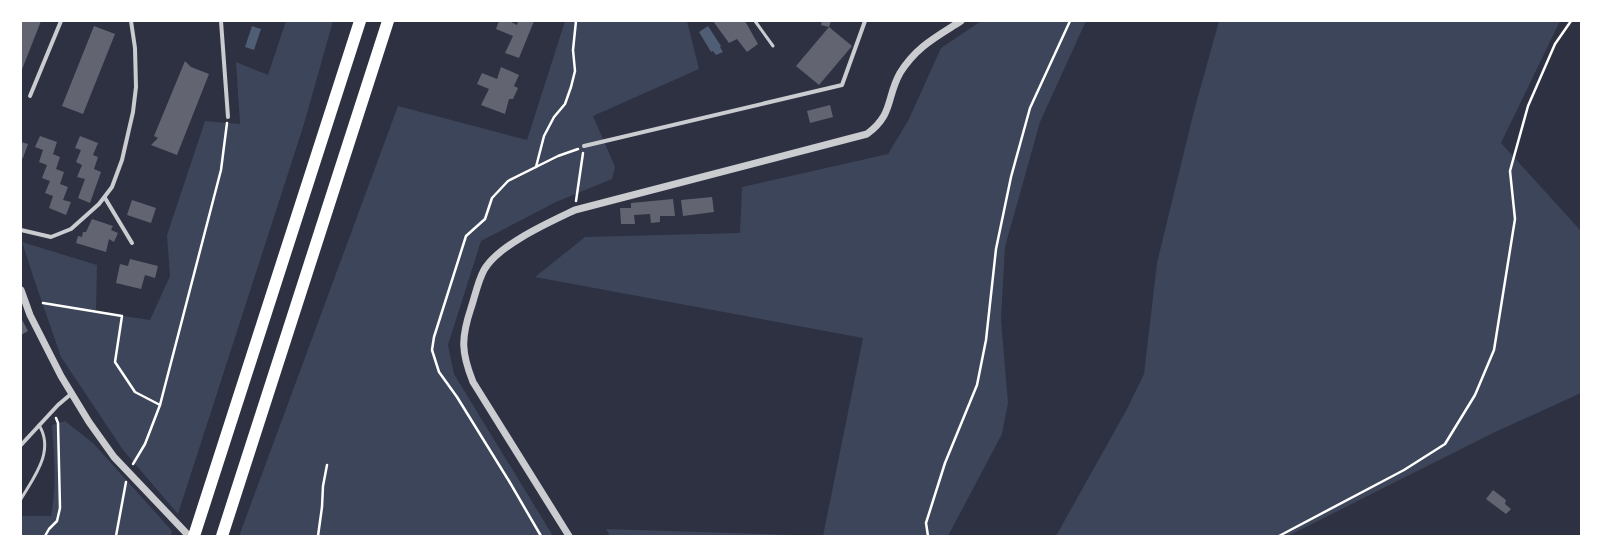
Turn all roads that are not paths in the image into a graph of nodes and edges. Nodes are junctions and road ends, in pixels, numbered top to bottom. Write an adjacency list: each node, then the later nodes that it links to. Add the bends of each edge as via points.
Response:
1 (61, 21): 10 (street)
2 (131, 21): 13 (street, via 136,87 133,112 122,160)
3 (221, 21): 11 (street)
4 (360, 21): 21 (highway)
5 (388, 21): 23 (highway)
6 (755, 21): 9 (lane)
7 (865, 21): 12 (street, via 842,85)
8 (961, 21): 24 (street, via 923,45 911,57 900,74 886,114 878,126 867,134 575,210 539,227 495,257 484,270 465,328 463,347 466,365 473,382)
9 (773, 46)
10 (30, 96)
11 (228, 118)
12 (584, 146)
13 (105, 198): 14 (street, via 71,229 51,238); 15 (street)
14 (21, 230)
15 (132, 243)
16 (21, 290): 17 (street, via 30,315)
17 (71, 394): 18 (street); 22 (street, via 114,457)
18 (39, 425): 19 (street); 20 (lane, via 43,432 43,460)
19 (21, 445)
20 (21, 499)
21 (195, 530)
22 (189, 536)
23 (222, 536)
24 (569, 536)

